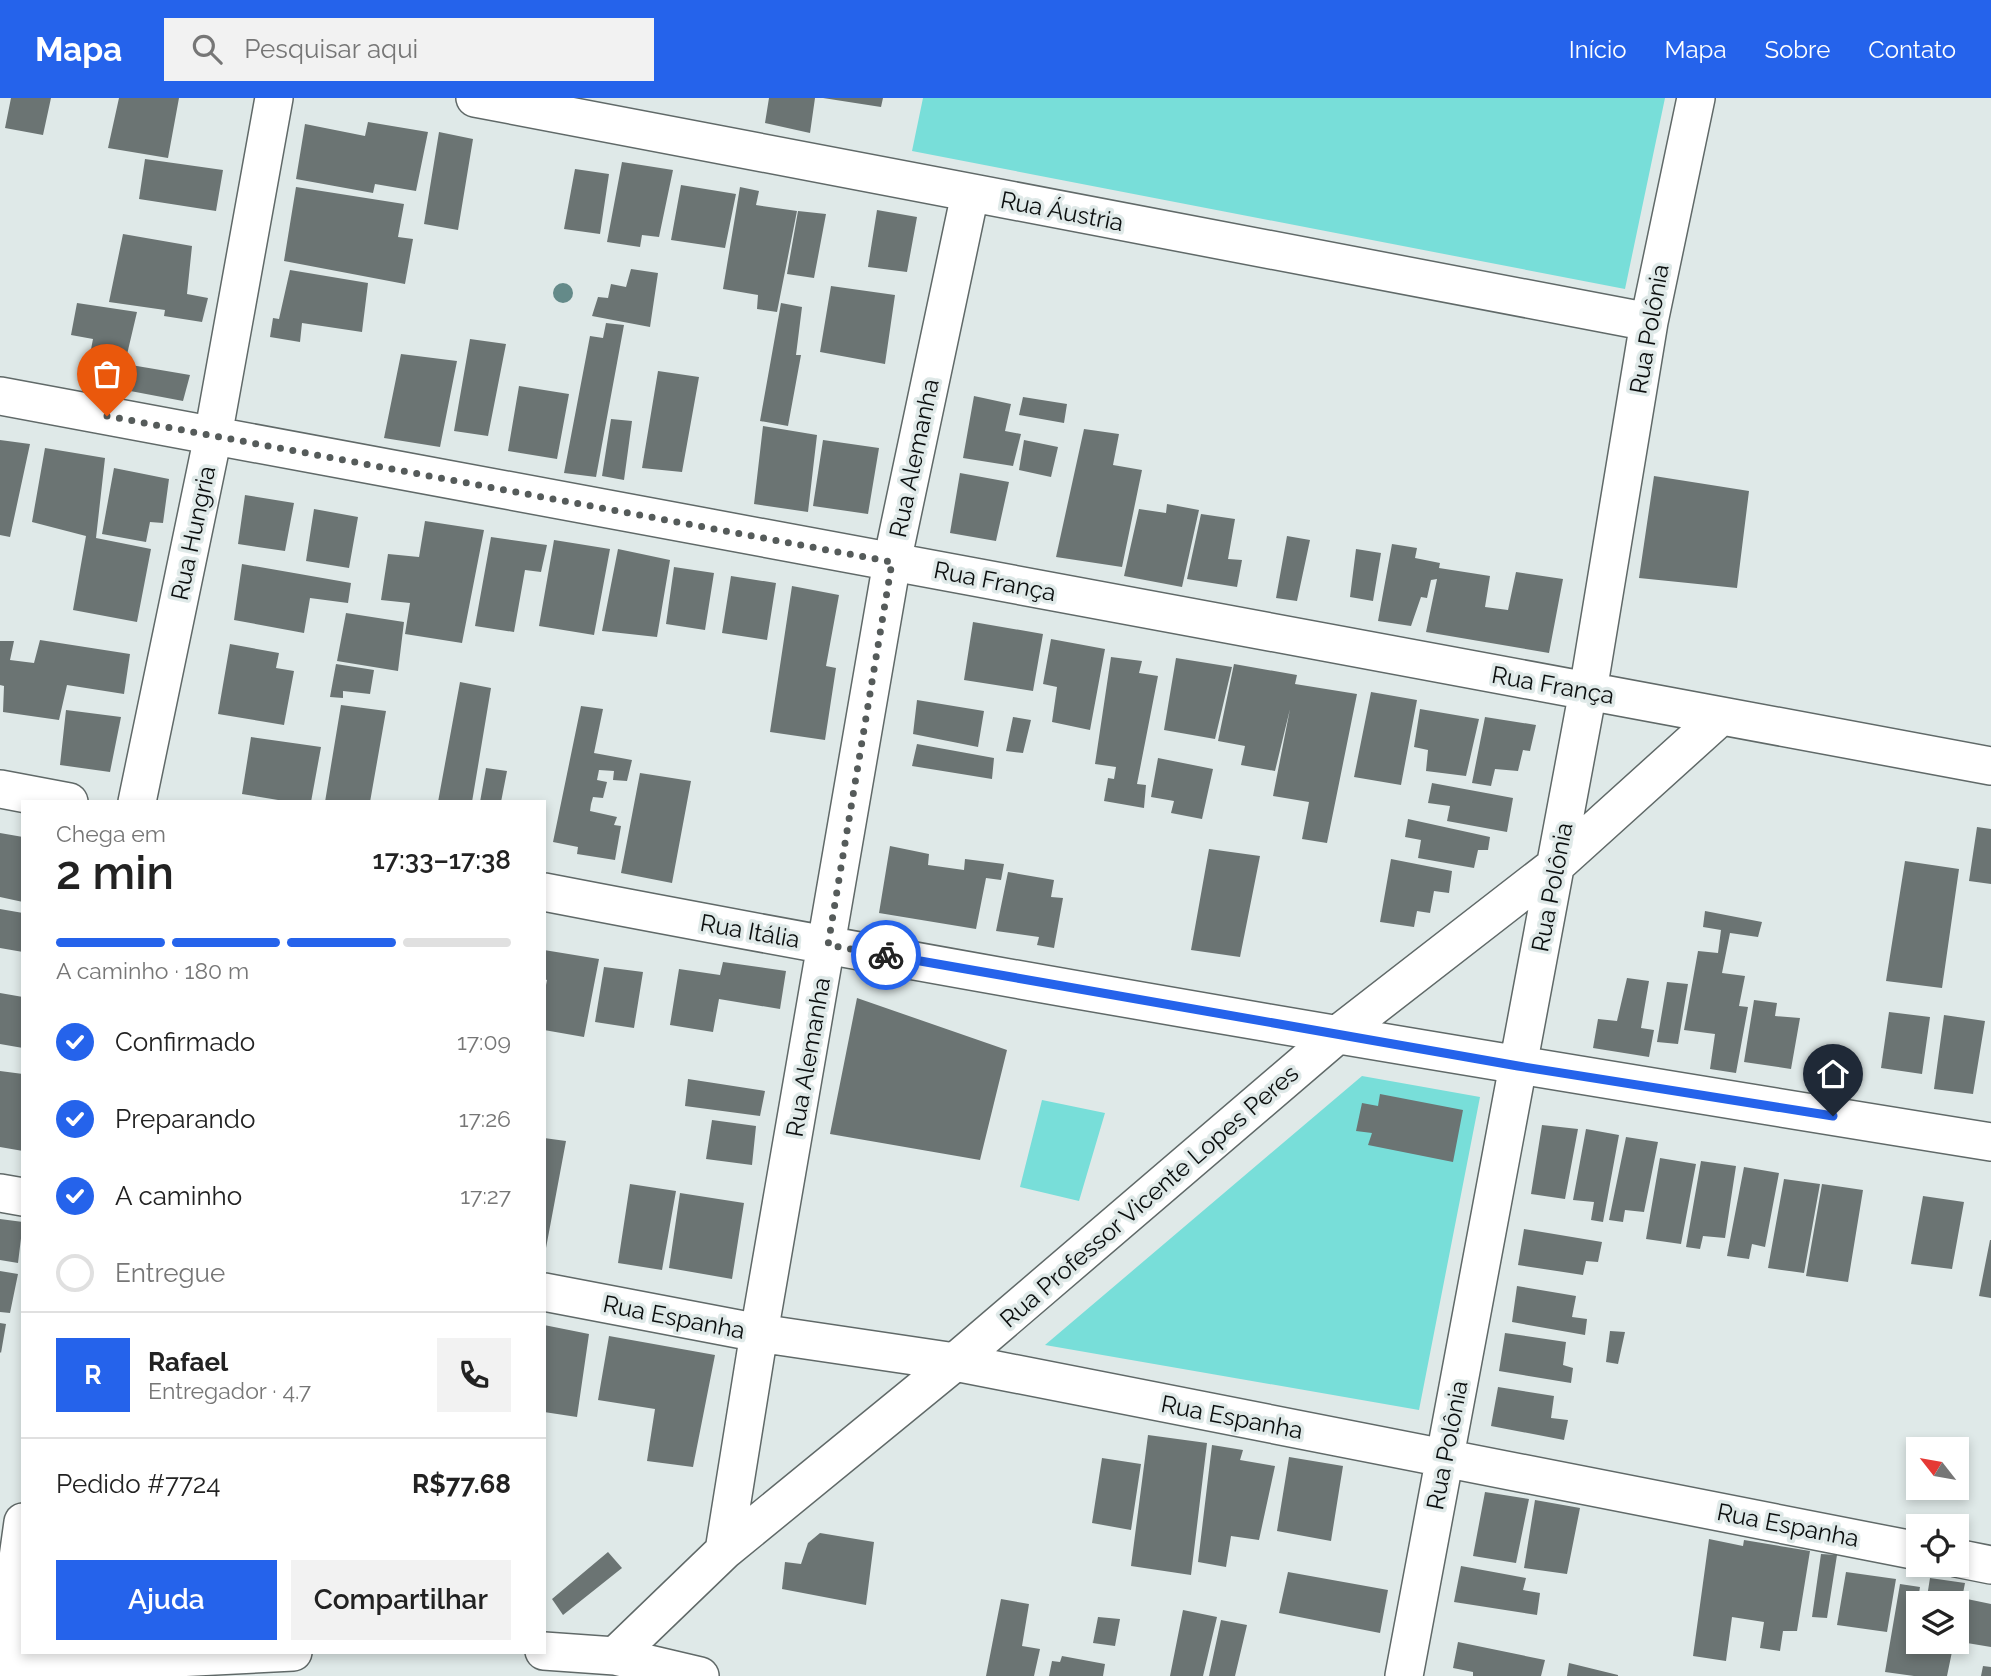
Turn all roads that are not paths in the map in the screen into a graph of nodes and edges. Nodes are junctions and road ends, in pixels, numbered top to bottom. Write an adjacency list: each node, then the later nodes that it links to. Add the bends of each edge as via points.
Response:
1 (274, 98): 7 (street, Rua Hungria)
2 (475, 98): 4 (street, Rua Áustria)
3 (1696, 98): 5 (street, Rua Polônia)
4 (970, 194): 5 (street, Rua Áustria); 8 (street, Rua Alemanha)
5 (1649, 322): 9 (street, Rua Polônia)
6 (0, 396): 7 (street, Rua França)
7 (213, 436): 8 (street, Rua França); 14 (street, Rua Hungria)
8 (892, 562): 9 (street, Rua França); 17 (street, Rua Alemanha)
9 (1588, 691): 10 (street, Rua França); 15 (street, Rua Polônia)
10 (1721, 716): 11 (street, Rua França); 15 (street, Rua Professor Vicente Lopes Peres)
11 (1991, 766)
12 (0, 789): 13 (street)
13 (58, 800)
14 (137, 800)
15 (1556, 865): 18 (street, Rua Professor Vicente Lopes Peres); 19 (street, Rua Polônia)
16 (546, 892): 17 (street, Rua Itália)
17 (828, 945): 18 (street, Rua Itália); 24 (street, Rua Alemanha)
18 (1337, 1035): 19 (street, Rua Itália); 25 (street, Rua Professor Vicente Lopes Peres)
19 (1518, 1066): 20 (street, Rua Itália); 26 (street, Rua Polônia)
20 (1991, 1142)
21 (0, 1193): 22 (street)
22 (21, 1197)
23 (546, 1292): 24 (street, Rua Espanha)
24 (759, 1333): 25 (street, Rua Espanha); 29 (street, Rua Alemanha)
25 (956, 1362): 26 (street, Rua Espanha); 29 (street, Rua Professor Vicente Lopes Peres)
26 (1445, 1458): 28 (street, Rua Espanha); 38 (street, Rua Polônia)
27 (21, 1532): 32 (street)
28 (1906, 1549)
29 (724, 1551): 35 (street, Rua Professor Vicente Lopes Peres)
30 (1969, 1561): 31 (street)
31 (1991, 1565)
32 (13, 1571): 36 (street)
33 (546, 1651): 35 (street)
34 (254, 1654): 36 (street)
35 (615, 1656): 37 (street)
36 (2, 1667)
37 (700, 1676)
38 (1404, 1676)

